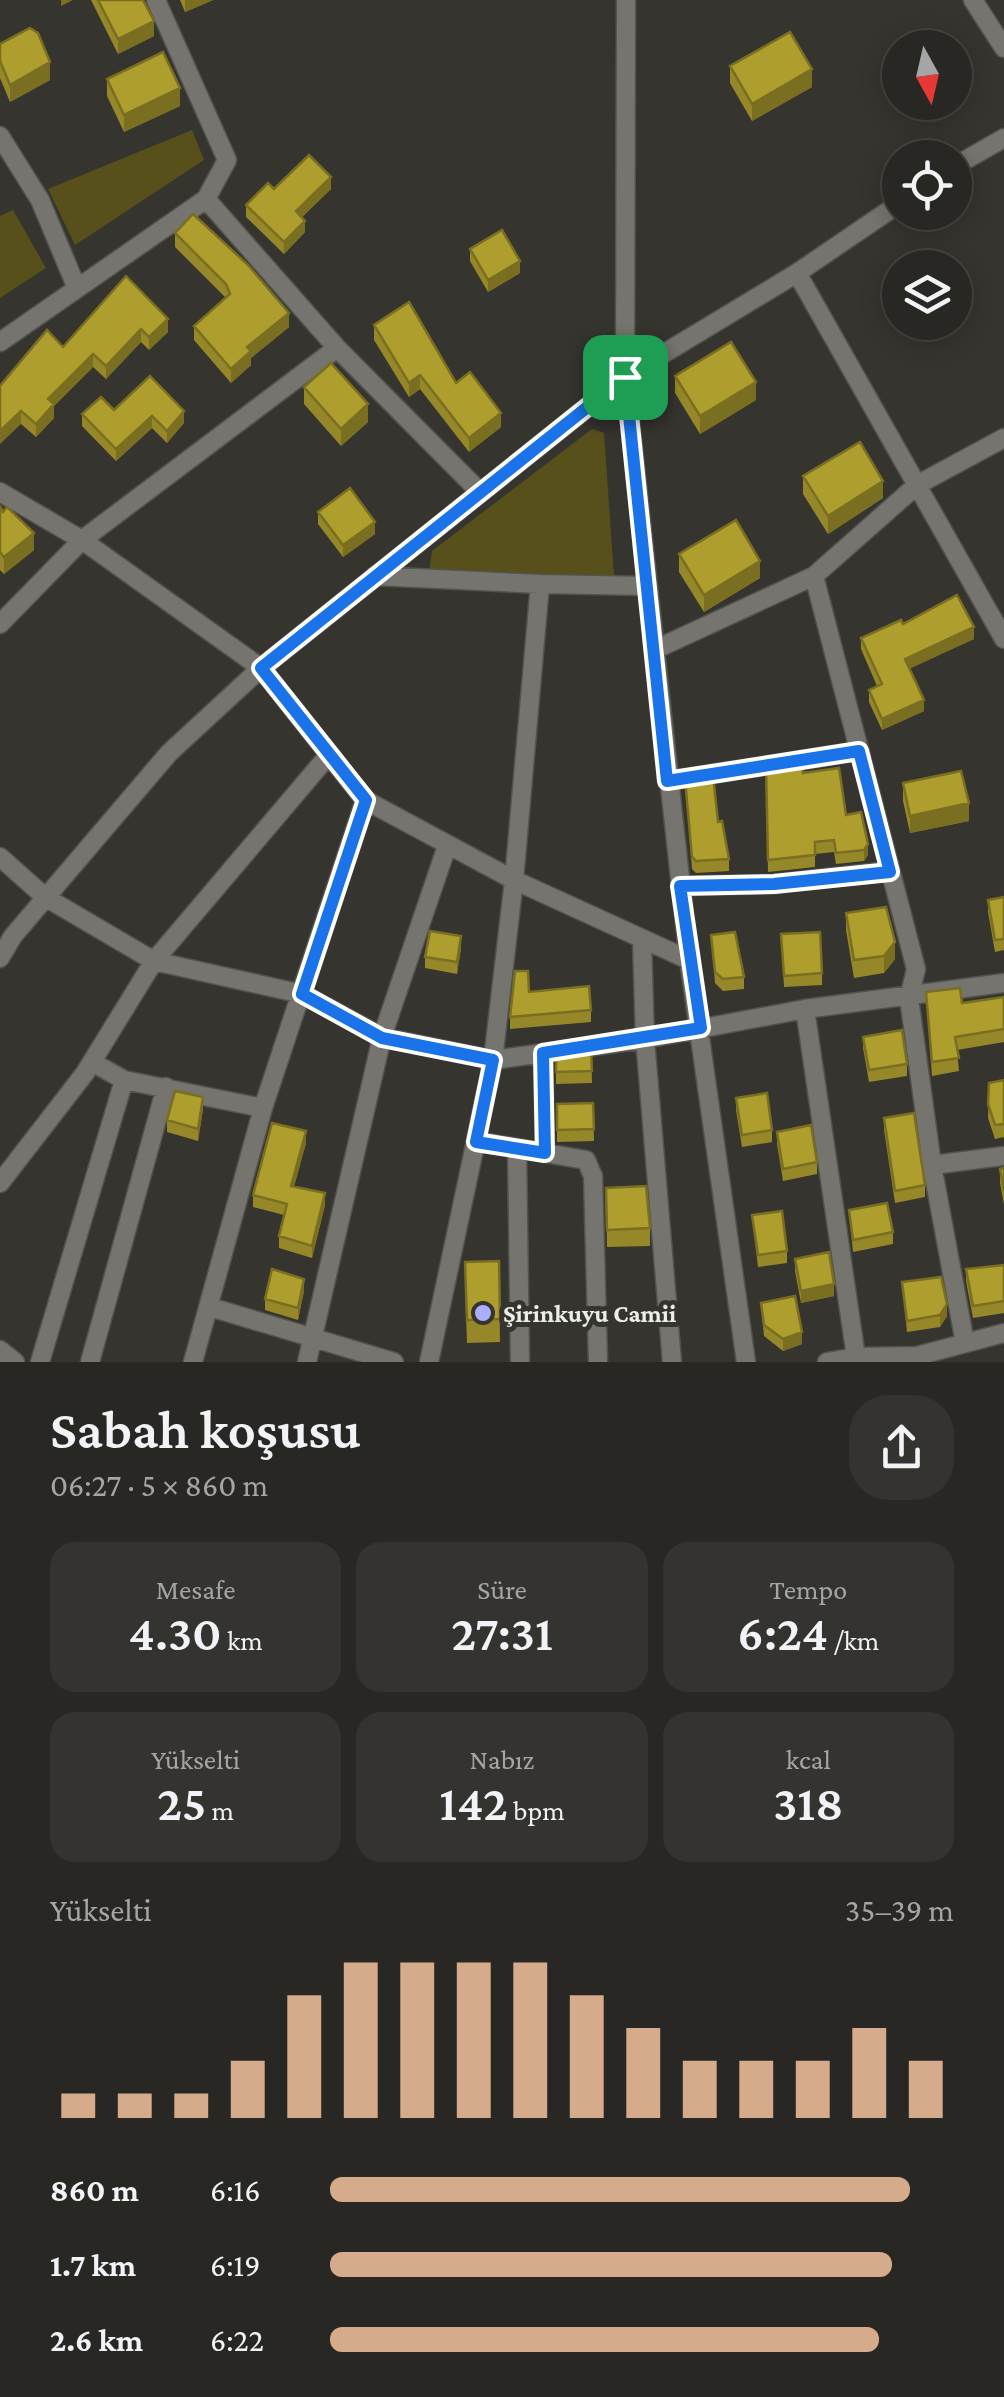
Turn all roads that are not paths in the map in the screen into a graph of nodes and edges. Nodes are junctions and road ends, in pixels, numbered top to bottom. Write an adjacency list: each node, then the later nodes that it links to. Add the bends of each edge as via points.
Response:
1 (156, 0): 8 (street, via 227,160)
2 (626, 0): 14 (street)
3 (973, 0): 4 (street)
4 (1004, 48)
5 (0, 136): 11 (street, via 40,200)
6 (1004, 138): 7 (street)
7 (972, 156)
8 (206, 199): 11 (street); 13 (street)
9 (882, 215): 10 (street)
10 (797, 273): 14 (street); 16 (street)
11 (76, 286): 12 (street)
12 (0, 342)
13 (336, 348): 17 (street); 19 (street)
14 (625, 377): 17 (street); 23 (street)
15 (1004, 438): 16 (street)
16 (917, 484): 21 (street); 25 (street)
17 (478, 490): 20 (street)
18 (0, 492): 19 (street)
19 (82, 540): 24 (street); 27 (street)
20 (375, 576): 22 (street); 27 (street)
21 (814, 576): 26 (street); 28 (street)
22 (540, 584): 23 (street); 35 (street)
23 (647, 586): 26 (street)
24 (0, 624)
25 (1004, 639)
26 (654, 650): 30 (street)
27 (261, 668): 29 (street); 37 (street, via 169,752)
28 (859, 751): 30 (street); 34 (street)
29 (327, 757): 31 (street); 41 (street)
30 (667, 781): 36 (street)
31 (366, 800): 32 (street); 43 (street)
32 (447, 846): 35 (street); 47 (street)
33 (0, 857): 37 (street)
34 (890, 872): 36 (street); 44 (street, via 916,969)
35 (514, 880): 38 (street); 50 (street)
36 (680, 886): 40 (street)
37 (45, 897): 39 (street); 41 (street)
38 (642, 941): 40 (street); 48 (street)
39 (0, 958)
40 (689, 960): 46 (street)
41 (154, 961): 43 (street); 51 (street)
42 (1004, 983): 44 (street)
43 (302, 994): 47 (street); 54 (street)
44 (909, 998): 45 (street); 59 (street)
45 (805, 1009): 46 (street); 66 (street)
46 (701, 1028): 48 (street); 78 (street)
47 (382, 1038): 50 (street); 63 (street)
48 (645, 1040): 49 (street); 77 (street)
49 (543, 1053): 50 (street); 57 (street)
50 (493, 1060): 55 (street)
51 (92, 1062): 52 (street); 60 (street)
52 (124, 1080): 53 (street); 69 (street)
53 (166, 1087): 54 (street); 70 (street)
54 (263, 1108): 61 (street)
55 (476, 1142): 56 (street); 74 (street)
56 (517, 1148): 57 (street); 75 (street)
57 (545, 1153): 76 (street, via 586,1160 593,1176)
58 (1004, 1156): 59 (street)
59 (932, 1165): 64 (street)
60 (0, 1183)
61 (210, 1307): 63 (street); 71 (street)
62 (1004, 1334): 64 (street)
63 (312, 1339): 72 (street); 73 (street)
64 (966, 1343): 67 (street)
65 (0, 1350): 68 (street)
66 (856, 1357): 67 (street); 79 (street)
67 (918, 1359)
68 (15, 1362)
69 (40, 1362)
70 (90, 1362)
71 (193, 1362)
72 (306, 1362)
73 (394, 1362)
74 (429, 1362)
75 (520, 1362)
76 (598, 1362)
77 (672, 1362)
78 (746, 1362)
79 (828, 1362)

